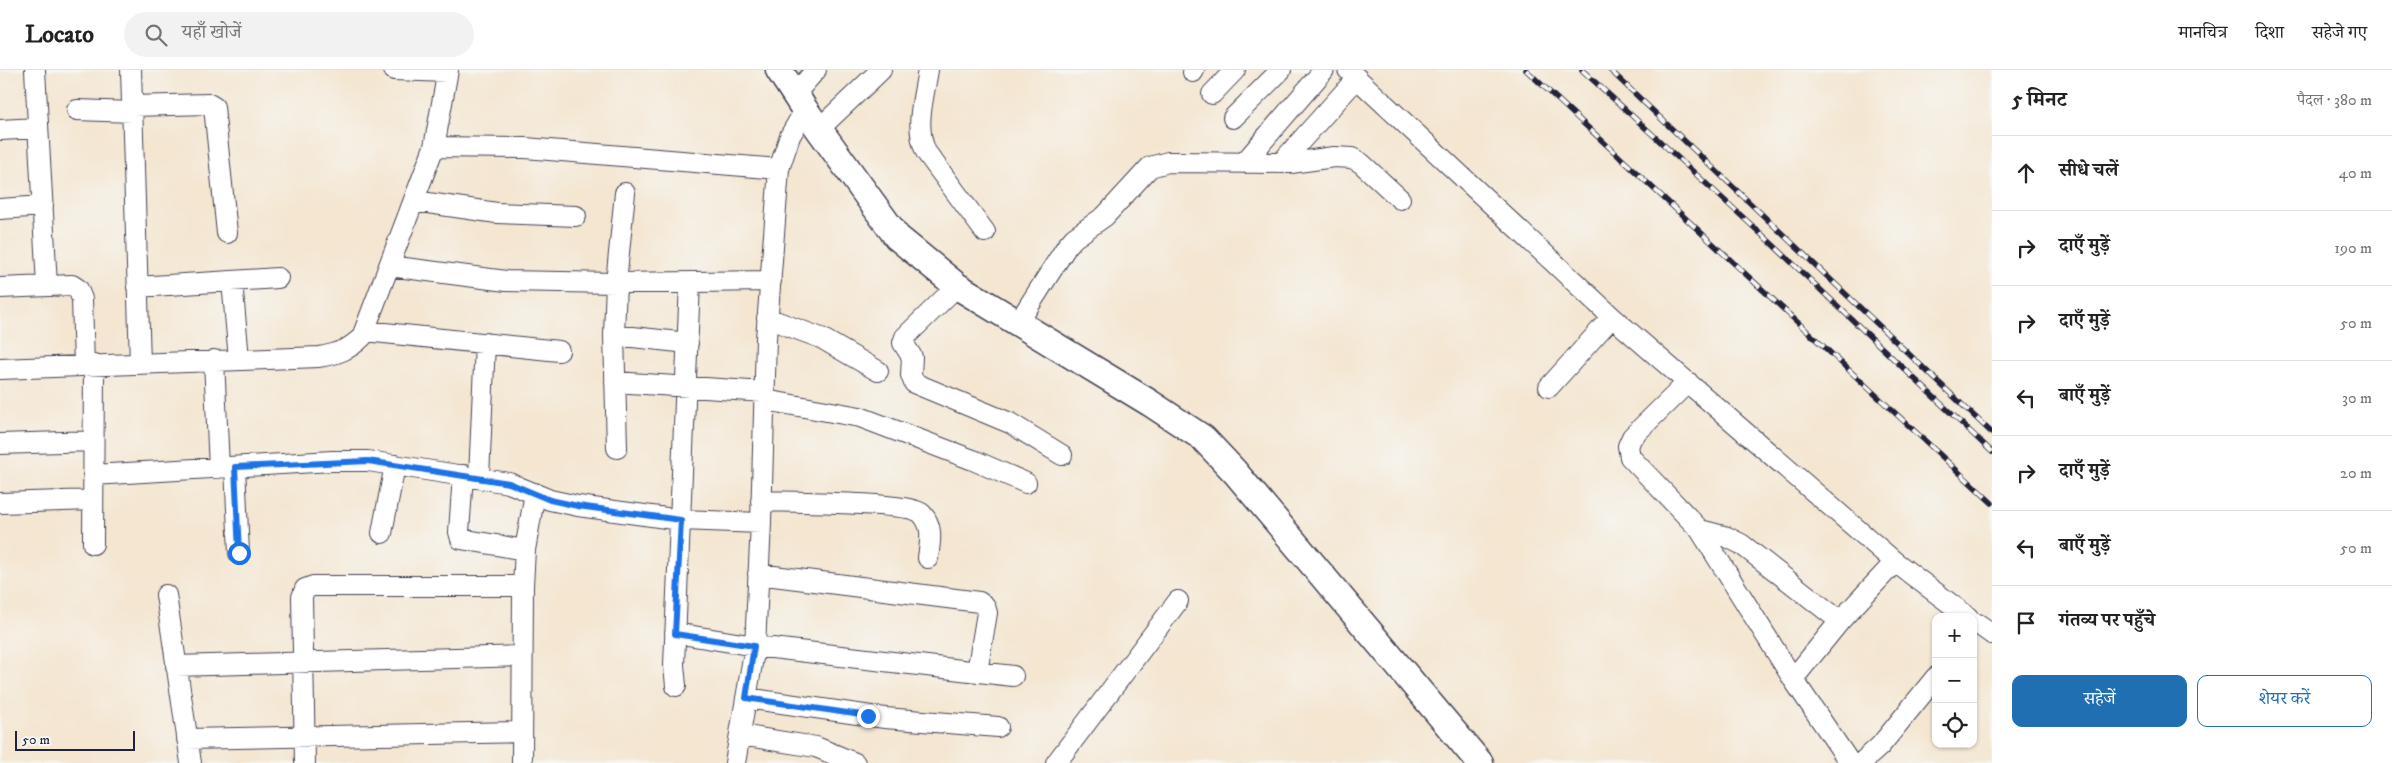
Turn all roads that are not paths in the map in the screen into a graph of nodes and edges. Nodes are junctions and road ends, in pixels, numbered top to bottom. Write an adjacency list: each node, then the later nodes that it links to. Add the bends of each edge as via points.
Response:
1 (36, 70): 18 (street)
2 (131, 70): 14 (street)
3 (394, 70): 11 (street)
4 (779, 70): 16 (main road)
5 (816, 70): 16 (street)
6 (881, 70): 16 (street)
7 (928, 70): 30 (street, via 919,128 921,141)
8 (1235, 70): 13 (street)
9 (1281, 70): 17 (street)
10 (1324, 70): 21 (street)
11 (448, 71): 20 (street)
12 (1352, 74): 22 (street); 42 (street)
13 (1212, 94)
14 (132, 109): 15 (street); 31 (street, via 209,104 214,107); 40 (street)
15 (77, 110)
16 (806, 111): 23 (street, via 790,136); 39 (main road, via 898,237)
17 (1233, 118)
18 (38, 128): 19 (street); 27 (street)
19 (0, 130)
20 (434, 147): 23 (street, via 525,148); 26 (street)
21 (1244, 162): 22 (street); 44 (street, via 1180,161 1158,164 1142,174 1097,222 1074,238 1059,256)
22 (1281, 163): 25 (street, via 1352,158 1361,162)
23 (779, 169): 35 (street)
24 (625, 192): 37 (street)
25 (1400, 199)
26 (414, 201): 29 (street, via 497,213); 32 (street)
27 (43, 206): 28 (street); 38 (street)
28 (0, 209)
29 (576, 216)
30 (985, 232)
31 (227, 233)
32 (389, 266): 37 (street, via 506,281); 45 (street)
33 (278, 278): 34 (street)
34 (232, 280): 40 (street); 51 (street)
35 (770, 281): 36 (street); 43 (street)
36 (690, 282): 37 (street); 48 (street)
37 (616, 283): 46 (street)
38 (47, 286): 41 (street); 53 (street, via 72,285 78,290 82,299)
39 (957, 286): 44 (main road); 64 (street, via 905,337 903,343 912,357 914,383 1010,422)
40 (137, 287): 52 (street)
41 (0, 288)
42 (1612, 317): 57 (street); 59 (street)
43 (767, 318): 55 (street, via 821,338); 60 (street)
44 (1018, 323): 111 (main road, via 1203,438)
45 (365, 331): 47 (street); 51 (street, via 352,347 338,353 319,357)
46 (614, 336): 48 (street); 56 (street)
47 (485, 343): 49 (street); 68 (street)
48 (688, 343): 58 (street)
49 (559, 351)
50 (214, 360): 51 (street); 52 (street); 66 (street)
51 (239, 360)
52 (140, 363): 53 (street)
53 (89, 364): 54 (street); 61 (street)
54 (0, 370)
55 (878, 371)
56 (614, 382): 58 (street); 63 (street)
57 (1688, 382): 76 (street, via 1632,437 1628,446 1630,457); 82 (street)
58 (686, 387): 60 (street); 74 (street)
59 (1549, 387)
60 (765, 396): 69 (street, via 860,417); 72 (street)
61 (93, 442): 62 (street); 67 (street)
62 (0, 444)
63 (618, 448)
64 (1062, 455)
65 (394, 465): 66 (street, via 332,461); 68 (street); 77 (street)
66 (227, 467): 67 (street); 80 (street)
67 (93, 475): 71 (street)
68 (471, 476): 70 (street, via 509,483); 79 (street, via 459,532 461,539)
69 (1026, 483)
70 (535, 493): 74 (street, via 578,506); 79 (street)
71 (93, 500): 73 (street); 78 (street)
72 (762, 501): 75 (street); 81 (street, via 896,506 920,512 931,531)
73 (0, 503)
74 (681, 520): 75 (street); 89 (street)
75 (761, 523): 83 (street)
76 (1700, 530): 88 (street, via 1741,544); 96 (street)
77 (382, 533)
78 (93, 544)
79 (524, 550): 84 (street)
80 (239, 553)
81 (928, 558)
82 (1895, 562): 87 (street); 88 (street)
83 (758, 574): 90 (street); 94 (street, via 980,602 987,613)
84 (523, 586): 91 (street); 92 (street, via 313,586 305,589 302,597)
85 (166, 595): 93 (street)
86 (1178, 602): 110 (street)
87 (1961, 613)
88 (1840, 621): 96 (street)
89 (675, 634): 90 (street); 98 (street)
90 (754, 646): 94 (street); 99 (street)
91 (522, 656): 92 (street); 101 (street)
92 (303, 662): 93 (street); 103 (street)
93 (176, 666): 104 (street)
94 (978, 672): 95 (street)
95 (1013, 676)
96 (1793, 679): 112 (street)
97 (1932, 682): 113 (street, via 1880,746)
98 (676, 686)
99 (746, 698): 100 (street, via 885,718); 102 (street)
100 (998, 727)
101 (522, 732): 103 (street); 107 (street)
102 (740, 735): 108 (street); 109 (street, via 816,747)
103 (304, 737): 104 (street); 106 (street)
104 (187, 739): 105 (street)
105 (191, 763)
106 (305, 763)
107 (522, 763)
108 (735, 763)
109 (855, 763)
110 (1056, 763)
111 (1480, 763)
112 (1850, 763)
113 (1861, 763)

